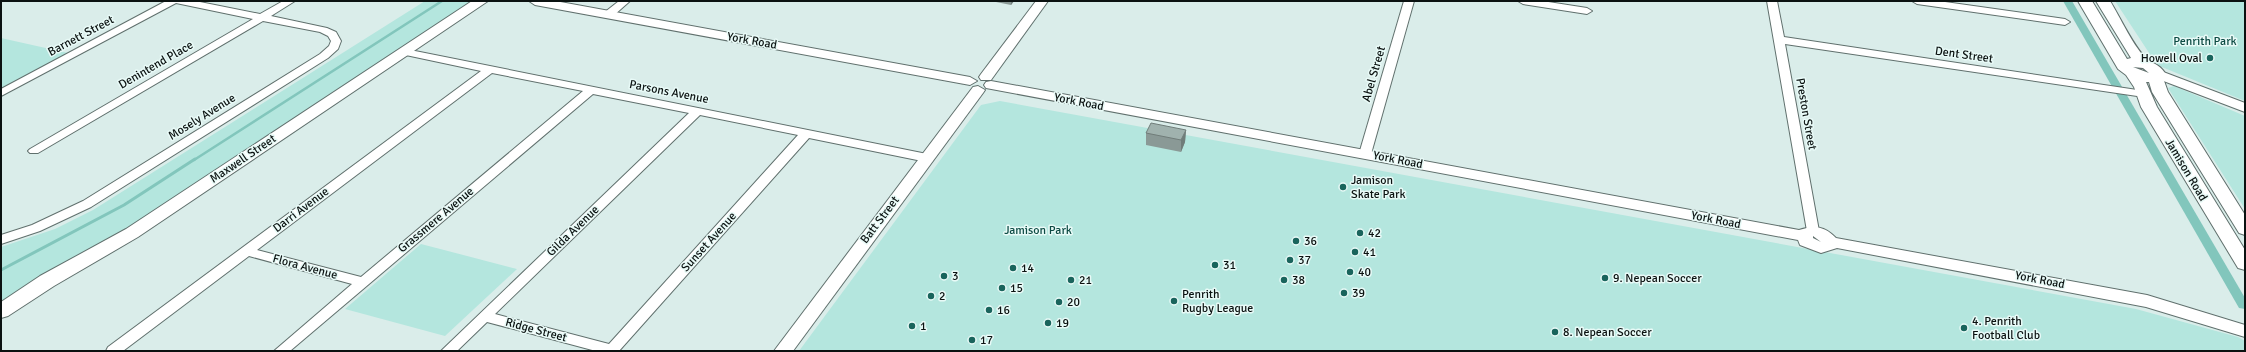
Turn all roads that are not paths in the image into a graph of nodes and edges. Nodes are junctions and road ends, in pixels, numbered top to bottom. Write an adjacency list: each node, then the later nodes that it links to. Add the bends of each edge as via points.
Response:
1 (173, 1): 25 (street, Barnett Street)
2 (180, 1): 16 (street)
3 (290, 1): 16 (street, Denintend Place)
4 (481, 1): 19 (main road, Maxwell Street)
5 (535, 1): 15 (street, York Road)
6 (625, 1): 15 (street)
7 (1042, 1): 23 (street, Batt Street)
8 (1409, 1): 31 (street, Abel Street)
9 (1523, 1): 14 (street)
10 (1772, 1): 18 (street, Preston Street)
11 (1917, 1): 17 (street)
12 (2085, 1): 20 (main road, Jamison Road)
13 (2103, 1): 20 (main road, Jamison Road, via 2133,52)
14 (1587, 11)
15 (609, 14): 23 (street, York Road)
16 (262, 18): 30 (street, Denintend Place); 35 (street, Mosely Avenue, via 327,32 334,36 335,44 324,56 93,200 36,228)
17 (2065, 22)
18 (1780, 40): 26 (street, Dent Street); 34 (street, Preston Street)
19 (405, 52): 21 (street, Parsons Avenue); 39 (main road, Maxwell Street, via 132,233 46,281)
20 (2133, 67): 22 (main road, via 2141,77); 26 (main road, Jamison Road)
21 (490, 69): 24 (street, Parsons Avenue); 36 (street, Darri Avenue)
22 (2156, 76): 27 (street); 33 (main road, Jamison Road, via 2160,92)
23 (981, 83): 31 (street, York Road); 32 (street, Batt Street)
24 (591, 90): 28 (street, Parsons Avenue); 38 (street, Grassmere Avenue)
25 (1, 94)
26 (2144, 94): 37 (main road, Jamison Road, via 2177,155)
27 (2245, 108)
28 (698, 111): 29 (street, Parsons Avenue); 40 (street, Gilda Avenue)
29 (806, 134): 32 (street, Parsons Avenue); 42 (street, Sunset Avenue)
30 (34, 151)
31 (1365, 154): 34 (street, York Road)
32 (927, 158): 46 (street, Batt Street)
33 (2245, 229)
34 (1809, 234): 41 (street, York Road, via 1809,243 1821,248 1830,246 1831,242 2147,301)
35 (1, 240)
36 (246, 251): 38 (street, Flora Avenue); 43 (street, Darri Avenue)
37 (2245, 264)
38 (363, 282): 44 (street, Grassmere Avenue)
39 (1, 311)
40 (484, 316): 42 (street, Ridge Street); 45 (street, Gilda Avenue)
41 (2245, 331)
42 (611, 350)
43 (113, 351)
44 (281, 351)
45 (448, 351)
46 (783, 351)

